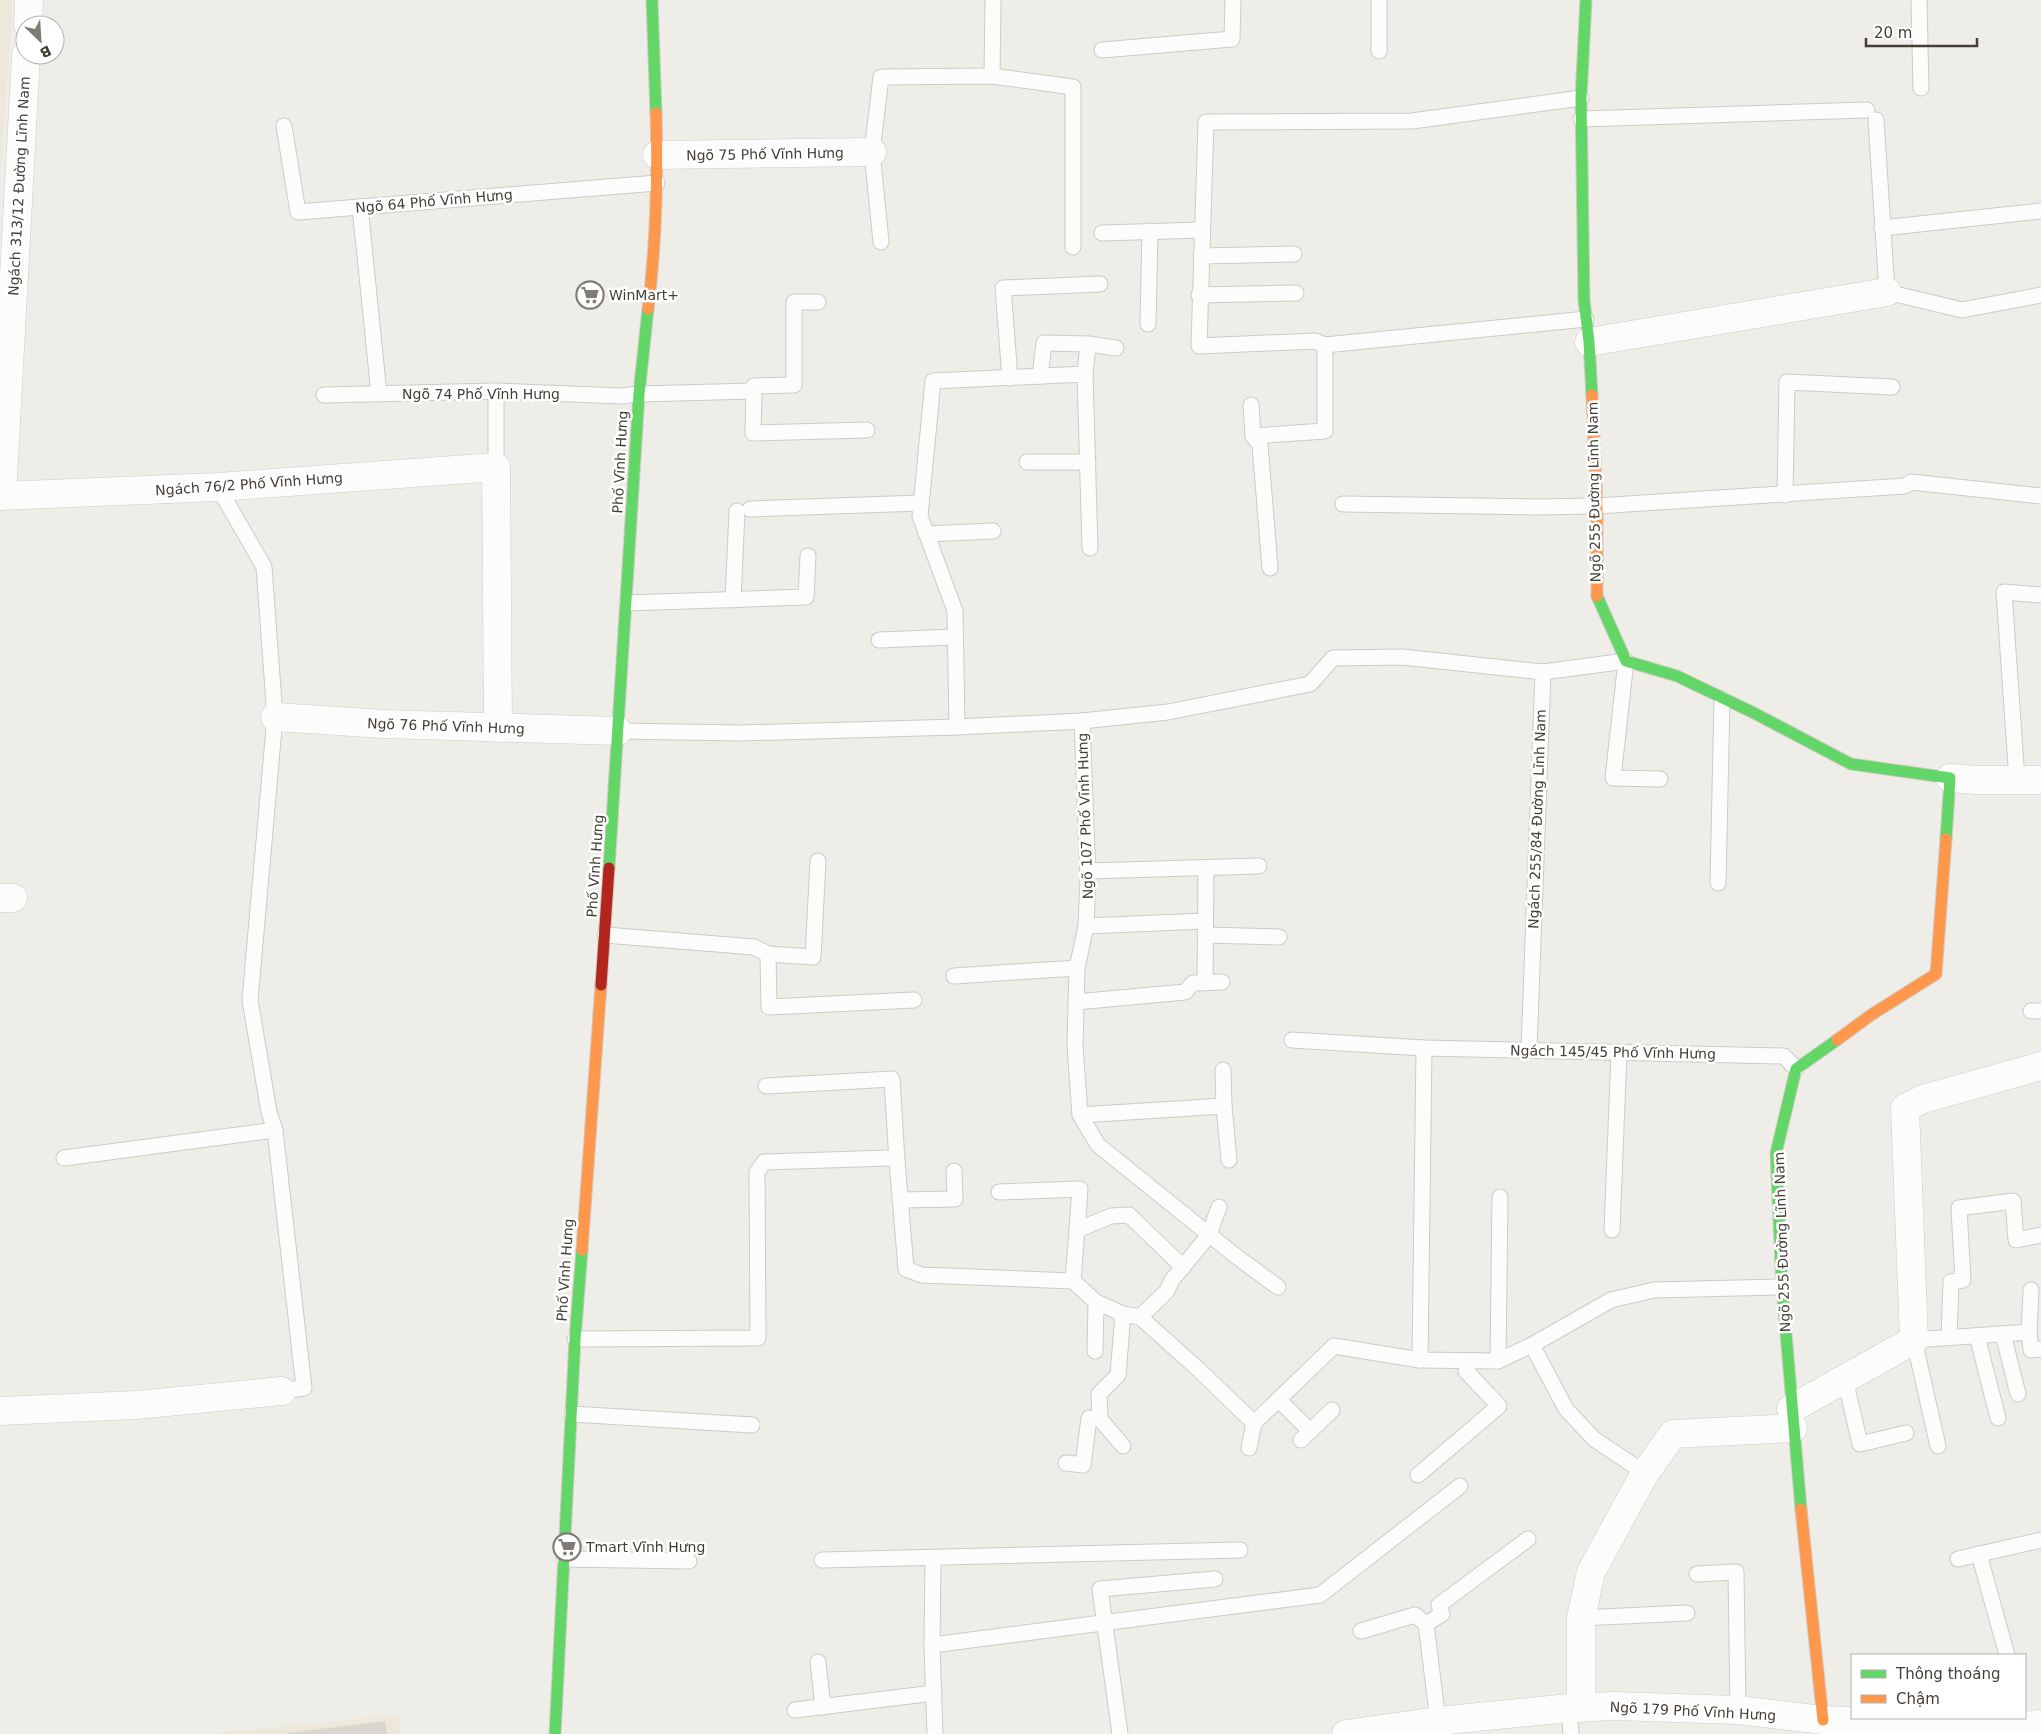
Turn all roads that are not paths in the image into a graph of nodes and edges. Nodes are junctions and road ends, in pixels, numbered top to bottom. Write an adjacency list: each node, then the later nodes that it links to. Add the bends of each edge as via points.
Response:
1 (29, 0): 8 (street)
2 (652, 0): 18 (street, Phố Vĩnh Hưng)
3 (994, 0): 12 (lane)
4 (1233, 0): 9 (lane, via 1232,39)
5 (1379, 0): 10 (lane)
6 (1586, 0): 14 (street, Ngõ 255 Đường Lĩnh Nam)
7 (1919, 0): 13 (lane)
8 (28, 15)
9 (1102, 50)
10 (1379, 51)
11 (25, 65): 58 (street, Ngách 313/12 Đường Lĩnh Nam)
12 (992, 76): 17 (lane, via 881,78); 27 (lane, via 1073,87)
13 (1921, 88)
14 (1581, 98): 15 (street, Ngõ 255 Đường Lĩnh Nam); 23 (lane, via 1412,121 1206,122)
15 (1581, 119): 22 (lane, via 1871,115); 37 (street, Ngõ 255 Đường Lĩnh Nam, via 1584,300)
16 (284, 126): 20 (lane, Ngõ 64 Phố Vĩnh Hưng, via 298,212)
17 (872, 152): 18 (street, Ngõ 75 Phố Vĩnh Hưng); 26 (lane)
18 (657, 155): 19 (street, Phố Vĩnh Hưng)
19 (657, 183): 20 (lane, Ngõ 64 Phố Vĩnh Hưng); 48 (street, Phố Vĩnh Hưng, via 655,249)
20 (360, 206): 47 (lane)
21 (2041, 211): 22 (lane)
22 (1882, 228): 31 (lane)
23 (1202, 230): 24 (lane); 29 (lane)
24 (1150, 231): 25 (lane); 36 (lane)
25 (1102, 232)
26 (881, 242)
27 (1073, 246)
28 (1294, 254): 29 (lane)
29 (1201, 256): 33 (lane)
30 (1100, 284): 43 (lane, via 1003,288)
31 (1887, 292): 34 (lane, via 1962,310); 37 (street)
32 (1296, 293): 33 (lane)
33 (1199, 294): 39 (lane, via 1199,346 1315,341)
34 (2041, 295)
35 (818, 302): 46 (lane, Ngõ 74 Phố Vĩnh Hưng, via 794,302 794,385 754,386)
36 (1148, 324)
37 (1588, 331): 39 (lane); 62 (street, Ngõ 255 Đường Lĩnh Nam)
38 (1088, 344): 40 (lane); 41 (lane); 42 (lane, via 1044,343)
39 (1325, 345): 52 (lane, via 1324,431)
40 (1116, 348)
41 (1085, 374): 42 (lane); 54 (lane)
42 (1040, 376): 43 (lane)
43 (1010, 378): 60 (lane, via 933,381)
44 (1892, 387): 57 (lane, via 1787,382)
45 (496, 391): 47 (lane, Ngõ 74 Phố Vĩnh Hưng); 48 (lane, Ngõ 74 Phố Vĩnh Hưng); 55 (lane)
46 (754, 391): 48 (lane, Ngõ 74 Phố Vĩnh Hưng); 51 (lane, via 754,433)
47 (379, 394): 49 (lane, Ngõ 74 Phố Vĩnh Hưng)
48 (639, 394): 70 (street, Phố Vĩnh Hưng)
49 (324, 395)
50 (1251, 405): 52 (lane)
51 (867, 430)
52 (1253, 436): 67 (lane, via 1260,446)
53 (1027, 462): 54 (lane)
54 (1088, 462): 65 (lane)
55 (496, 467): 56 (street, Ngách 76/2 Phố Vĩnh Hưng); 79 (street)
56 (218, 487): 58 (street, Ngách 76/2 Phố Vĩnh Hưng); 76 (lane, via 264,567)
57 (1785, 495): 59 (lane, via 1905,486 1912,482); 62 (lane)
58 (1, 496)
59 (2041, 496)
60 (921, 503): 64 (lane, via 920,516); 69 (lane, via 743,510)
61 (1344, 504): 62 (lane)
62 (1598, 506): 73 (street, Ngõ 255 Đường Lĩnh Nam, via 1597,596)
63 (993, 531): 64 (lane)
64 (926, 534): 71 (lane, via 955,611)
65 (1090, 548)
66 (808, 556): 69 (lane, via 806,597)
67 (1270, 568)
68 (2041, 595): 83 (lane, via 2004,592)
69 (733, 600): 70 (lane)
70 (627, 603): 80 (street, Phố Vĩnh Hưng)
71 (955, 637): 72 (lane); 78 (lane)
72 (879, 640)
73 (1626, 661): 74 (lane); 75 (street, via 1676,676); 82 (lane, via 1613,778)
74 (1543, 672): 77 (lane, via 1402,657 1333,658 1310,684 1168,712); 102 (lane, Ngách 255/84 Đường Lĩnh Nam)
75 (1722, 699): 81 (street, via 1850,764); 88 (lane)
76 (275, 717): 79 (street, Ngõ 76 Phố Vĩnh Hưng); 110 (lane, via 250,1000)
77 (1082, 721): 78 (lane, Ngõ 107 Phố Vĩnh Hưng); 87 (lane, Ngõ 107 Phố Vĩnh Hưng)
78 (957, 727): 80 (lane, Ngõ 107 Phố Vĩnh Hưng, via 740,733)
79 (498, 728): 80 (street, Ngõ 76 Phố Vĩnh Hưng)
80 (618, 731): 91 (street, Phố Vĩnh Hưng)
81 (1950, 778): 83 (street); 105 (street, via 1936,974 1870,1015)
82 (1660, 779)
83 (2029, 780)
84 (818, 861): 93 (lane, via 813,957)
85 (1259, 866): 86 (lane)
86 (1206, 868): 87 (lane); 90 (lane)
87 (1088, 871): 89 (lane, Ngõ 107 Phố Vĩnh Hưng)
88 (1718, 883)
89 (1086, 926): 90 (lane); 94 (lane, Ngõ 107 Phố Vĩnh Hưng)
90 (1205, 928): 92 (lane); 97 (lane)
91 (605, 935): 93 (lane, via 754,948); 135 (street, Phố Vĩnh Hưng)
92 (1279, 937)
93 (768, 954): 98 (lane, via 769,1007)
94 (1078, 968): 95 (lane); 99 (lane, Ngõ 107 Phố Vĩnh Hưng)
95 (954, 976)
96 (1222, 982): 97 (lane)
97 (1205, 983): 99 (lane, via 1192,984 1185,992)
98 (914, 1000)
99 (1076, 1002): 109 (lane, Ngõ 107 Phố Vĩnh Hưng, via 1075,1046)
100 (1292, 1040): 101 (lane, Ngách 145/45 Phố Vĩnh Hưng)
101 (1424, 1048): 102 (lane, Ngách 145/45 Phố Vĩnh Hưng); 140 (lane)
102 (1529, 1050): 103 (lane, Ngách 145/45 Phố Vĩnh Hưng)
103 (1619, 1052): 105 (lane, Ngách 145/45 Phố Vĩnh Hưng, via 1784,1056); 120 (lane)
104 (2041, 1066): 136 (street, via 1923,1099 1905,1108)
105 (1796, 1069): 125 (street, Ngõ 255 Đường Lĩnh Nam, via 1776,1153)
106 (1223, 1070): 108 (lane)
107 (766, 1086): 113 (lane, via 892,1079)
108 (1224, 1106): 109 (lane); 112 (lane)
109 (1080, 1115): 121 (lane, via 1098,1145)
110 (275, 1130): 111 (lane); 144 (lane, via 304,1388)
111 (64, 1158)
112 (1229, 1160)
113 (897, 1161): 117 (lane); 135 (lane, via 890,1158 764,1162 758,1172 758,1338)
114 (954, 1171): 117 (lane, via 956,1199)
115 (999, 1192): 119 (lane, via 1080,1189)
116 (1500, 1197): 142 (lane)
117 (900, 1200): 124 (lane, via 906,1269 922,1276)
118 (1219, 1207): 121 (lane)
119 (1077, 1230): 123 (lane, via 1111,1216 1129,1215); 124 (lane)
120 (1612, 1230)
121 (1209, 1235): 123 (lane); 126 (lane)
122 (2041, 1236): 134 (lane, via 2016,1240 2013,1201 1959,1208 1964,1280 1951,1282)
123 (1183, 1267): 130 (lane, via 1167,1291)
124 (1073, 1281): 128 (lane)
125 (1782, 1287): 137 (lane, via 1654,1290 1635,1294 1611,1300); 150 (street, Ngõ 255 Đường Lĩnh Nam)
126 (1278, 1288)
127 (2031, 1290): 131 (lane)
128 (1096, 1302): 129 (lane); 139 (lane)
129 (1123, 1314): 130 (lane); 152 (lane, via 1118,1375 1099,1394)
130 (1140, 1317): 153 (lane)
131 (2029, 1332): 132 (lane); 138 (lane, via 2031,1350)
132 (2003, 1334): 133 (lane); 145 (lane)
133 (1977, 1336): 134 (lane); 151 (lane)
134 (1950, 1338): 136 (lane)
135 (575, 1339): 149 (street, Phố Vĩnh Hưng)
136 (1914, 1340): 143 (street); 157 (lane)
137 (1532, 1345): 142 (lane); 160 (lane, via 1566,1409 1594,1439)
138 (2041, 1349)
139 (1095, 1351)
140 (1420, 1360): 141 (lane); 146 (lane, via 1334,1346)
141 (1470, 1361): 142 (lane); 161 (lane, via 1466,1371 1499,1406)
142 (1498, 1361)
143 (1845, 1379): 150 (street); 155 (lane, via 1860,1444)
144 (282, 1391): 148 (street, via 136,1405)
145 (2018, 1394)
146 (1279, 1400): 147 (lane, via 1306,1436); 153 (lane)
147 (1332, 1410)
148 (0, 1411)
149 (572, 1414): 154 (lane); 167 (street, Phố Vĩnh Hưng)
150 (1792, 1418): 160 (street, via 1674,1434); 189 (street, Ngõ 255 Đường Lĩnh Nam)
151 (1998, 1418)
152 (1100, 1419): 156 (lane); 159 (lane, via 1089,1418 1084,1465)
153 (1254, 1423): 158 (lane)
154 (752, 1425)
155 (1906, 1433)
156 (1123, 1446)
157 (1938, 1446)
158 (1249, 1448)
159 (1066, 1464)
160 (1645, 1473): 175 (street, via 1591,1572)
161 (1418, 1475)
162 (1460, 1486): 176 (lane, via 1320,1596)
163 (1528, 1539): 177 (lane, via 1439,1605 1442,1614)
164 (2041, 1540): 166 (lane)
165 (1240, 1550): 168 (lane)
166 (1979, 1554): 169 (lane); 180 (lane)
167 (564, 1559): 171 (lane); 190 (street, Phố Vĩnh Hưng)
168 (933, 1559): 170 (lane); 179 (lane)
169 (1958, 1559)
170 (822, 1560)
171 (689, 1561)
172 (1697, 1574): 185 (lane, via 1736,1572)
173 (1215, 1579): 176 (lane, via 1100,1589)
174 (1687, 1613): 175 (lane)
175 (1581, 1618): 186 (street)
176 (1104, 1623): 179 (lane); 192 (lane)
177 (1426, 1624): 178 (lane, via 1414,1616); 187 (lane)
178 (1361, 1631)
179 (932, 1645): 182 (lane)
180 (2007, 1654)
181 (818, 1662): 183 (lane)
182 (934, 1693): 183 (lane); 191 (lane)
183 (823, 1706): 184 (lane)
184 (795, 1710)
185 (1738, 1710): 186 (street, Ngõ 179 Phố Vĩnh Hưng, via 1614,1706); 189 (street, Ngõ 179 Phố Vĩnh Hưng)
186 (1574, 1717): 187 (street, Ngõ 179 Phố Vĩnh Hưng)
187 (1438, 1721): 193 (street, Ngõ 179 Phố Vĩnh Hưng)
188 (2030, 1722): 189 (street, Ngõ 179 Phố Vĩnh Hưng, via 2012,1727)
189 (1824, 1727)
190 (556, 1734)
191 (935, 1734)
192 (1120, 1734)
193 (1346, 1734)

